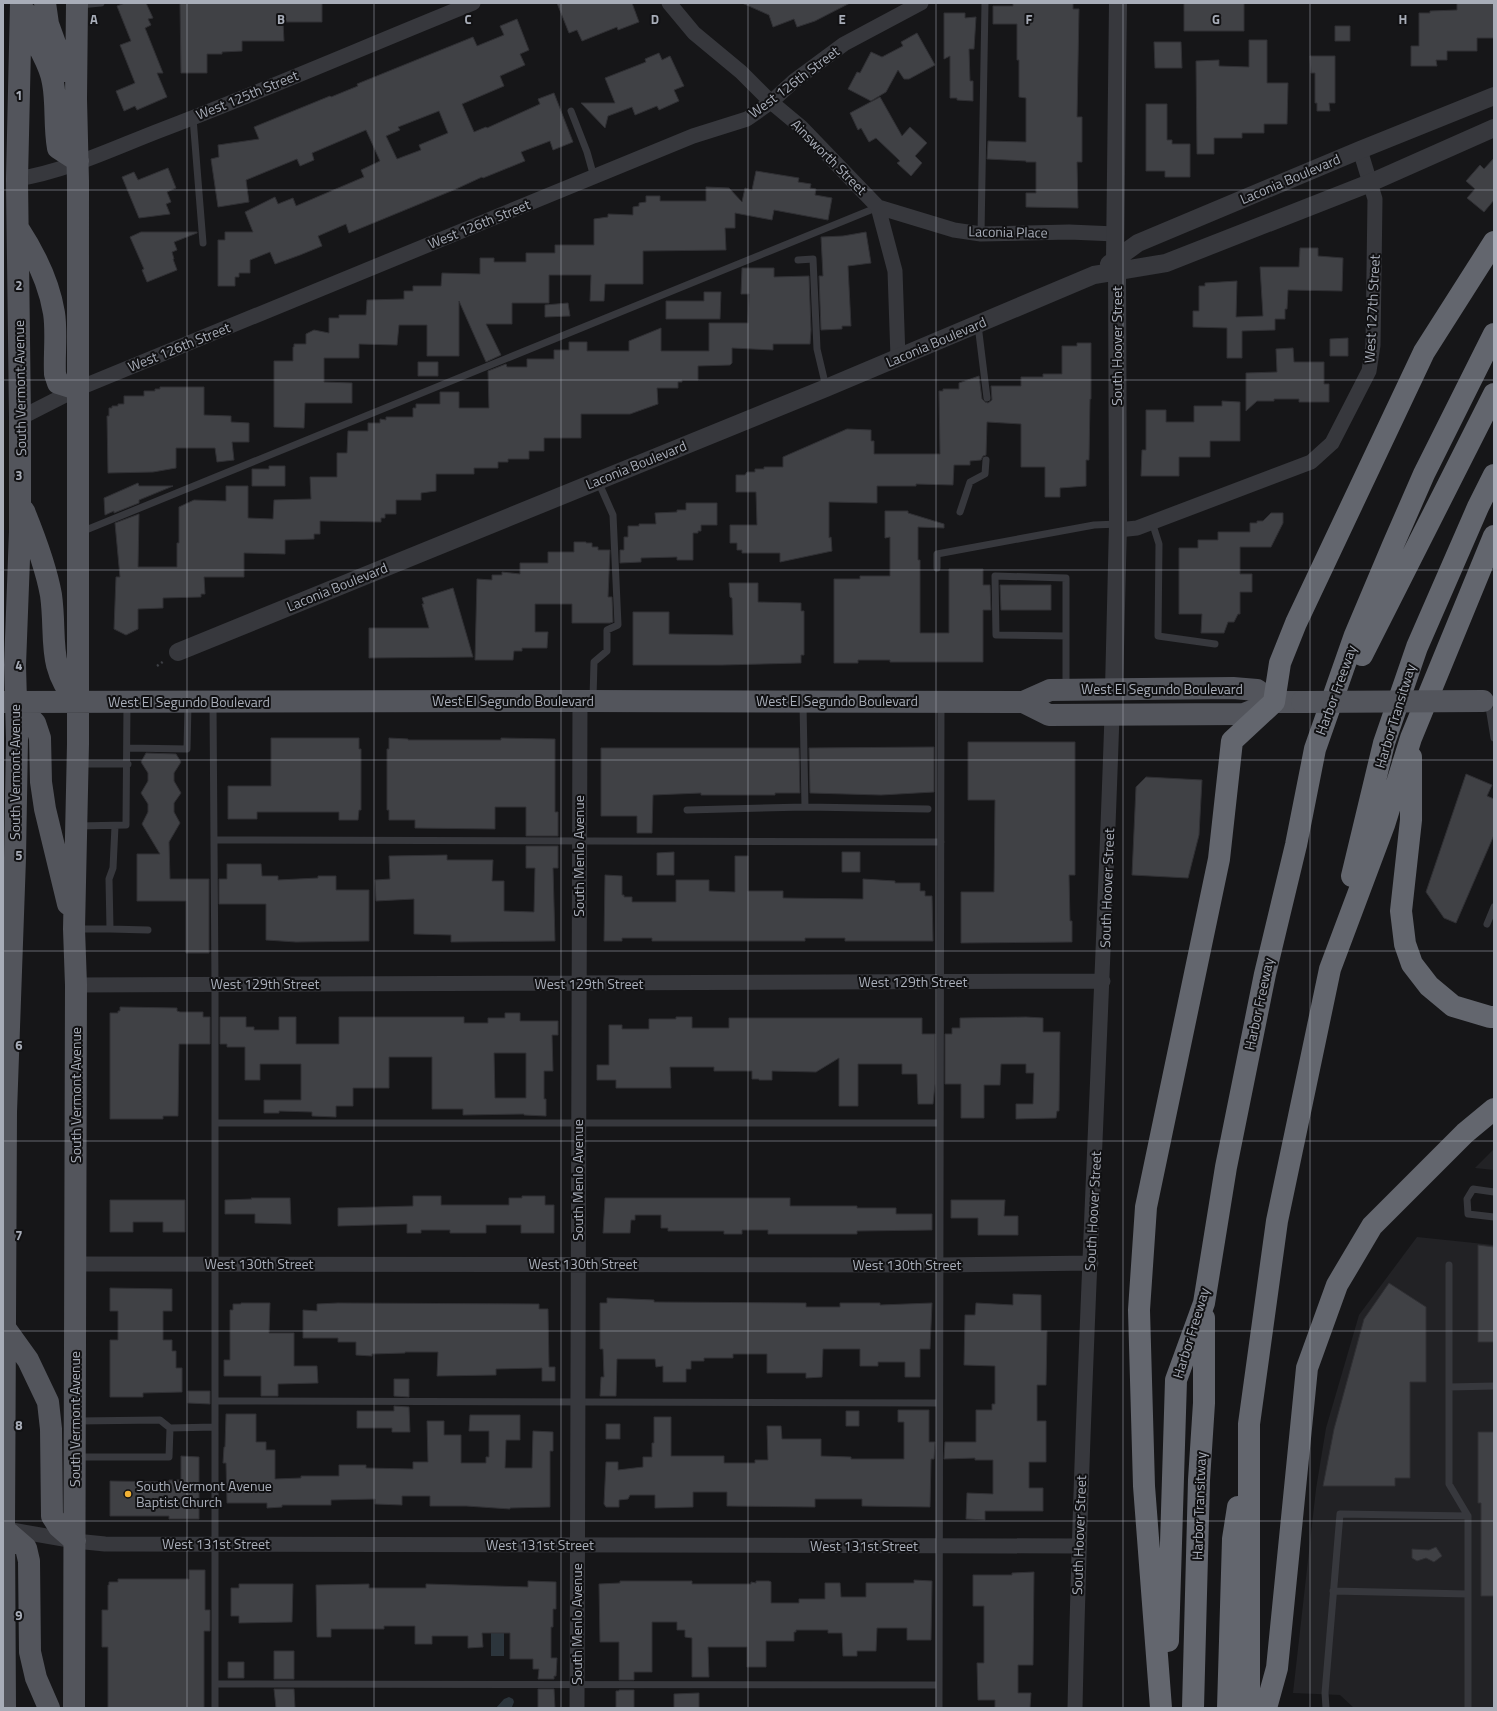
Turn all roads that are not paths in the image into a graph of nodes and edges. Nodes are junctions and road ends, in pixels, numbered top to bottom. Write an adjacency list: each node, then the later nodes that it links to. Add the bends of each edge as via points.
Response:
1 (21, 3): 17 (main road, via 53,81 58,148); 19 (main road, South Vermont Avenue)
2 (45, 3): 11 (main road, via 48,24)
3 (101, 3): 9 (lane)
4 (473, 3): 14 (street, West 125th Street)
5 (669, 3): 12 (street, Ainsworth Street, via 694,33 741,72)
6 (921, 3): 12 (street, West 126th Street, via 844,44 794,81)
7 (985, 3): 23 (lane)
8 (1118, 3): 24 (street, South Hoover Street)
9 (77, 4): 11 (main road, South Vermont Avenue)
10 (1494, 96): 16 (street, Laconia Boulevard)
11 (76, 99): 17 (main road, South Vermont Avenue)
12 (771, 102): 18 (street, West 126th Street, via 746,119 693,136); 21 (street, Ainsworth Street, via 801,127)
13 (571, 111): 18 (lane)
14 (193, 117): 17 (street, West 125th Street); 26 (lane)
15 (1494, 128): 20 (street, Laconia Boulevard)
16 (1360, 150): 20 (street, West 127th Street); 28 (street, Laconia Boulevard, via 1138,243)
17 (78, 161): 19 (street, West 125th Street, via 36,176); 32 (main road, South Vermont Avenue)
18 (594, 177): 32 (street, West 126th Street)
19 (18, 179): 22 (main road, South Vermont Avenue)
20 (1370, 183): 28 (street, Laconia Boulevard, via 1166,263); 42 (street, West 127th Street, via 1375,199 1373,345 1369,371 1332,443 1311,462)
21 (878, 207): 23 (street, Laconia Place, via 954,230); 31 (street, Ainsworth Street, via 894,271); 44 (lane)
22 (18, 228): 32 (main road, via 32,249 48,289 54,314 54,374 58,383); 36 (main road, South Vermont Avenue)
23 (981, 234): 24 (street, Laconia Place)
24 (1116, 234): 28 (street, South Hoover Street)
25 (1494, 242): 62 (highway, via 1424,352 1296,623 1280,663)
26 (203, 243)
27 (798, 260): 33 (lane, via 813,260 818,349)
28 (1116, 265): 29 (street, Laconia Boulevard); 43 (street, South Hoover Street)
29 (978, 324): 31 (street, Laconia Boulevard); 35 (lane)
30 (1494, 334): 67 (highway, Harbor Freeway, via 1424,474 1396,538 1355,635)
31 (898, 358): 33 (street, Laconia Boulevard)
32 (77, 388): 36 (street, West 126th Street); 44 (main road, South Vermont Avenue)
33 (826, 388): 39 (street, Laconia Boulevard)
34 (1494, 394): 67 (highway)
35 (987, 398)
36 (20, 418): 40 (main road, South Vermont Avenue)
37 (986, 460): 41 (lane, via 985,474 970,482)
38 (1494, 475): 83 (highway, Harbor Transitway, via 1417,647 1384,743)
39 (598, 481): 49 (street, Laconia Boulevard); 52 (lane, via 614,515 618,625 607,630 607,651 594,662)
40 (20, 503): 56 (main road, South Vermont Avenue); 57 (main road, via 36,540 50,595 56,665 67,690)
41 (960, 512)
42 (1152, 522): 43 (street, West 127th Street, via 1137,528); 48 (lane, via 1159,544 1158,636)
43 (1118, 527): 46 (lane, via 1094,525 937,554); 51 (street, South Hoover Street)
44 (78, 534): 57 (main road, South Vermont Avenue)
45 (1494, 536): 64 (highway)
46 (937, 568)
47 (1066, 636): 47 (lane, via 1066,578 995,576 996,634); 50 (lane)
48 (1215, 644)
49 (178, 652)
50 (1066, 689): 51 (main road, West El Segundo Boulevard); 61 (main road, West El Segundo Boulevard, via 1050,690)
51 (1114, 689): 62 (main road, West El Segundo Boulevard, via 1257,690)
52 (587, 700): 54 (main road, West El Segundo Boulevard); 60 (main road, West El Segundo Boulevard); 76 (street, South Menlo Avenue)
53 (1488, 700): 62 (main road, West El Segundo Boulevard, bridge); 65 (lane)
54 (802, 701): 55 (main road, West El Segundo Boulevard); 70 (lane)
55 (941, 701): 61 (main road, West El Segundo Boulevard); 77 (lane)
56 (9, 702): 57 (main road, West El Segundo Boulevard); 80 (main road, via 35,723 40,738 44,808); 97 (main road, South Vermont Avenue, via 17,739)
57 (77, 702): 58 (main road, West El Segundo Boulevard); 68 (main road, South Vermont Avenue)
58 (127, 702): 59 (main road, West El Segundo Boulevard); 66 (lane)
59 (188, 702): 60 (main road, West El Segundo Boulevard); 66 (lane, via 187,748)
60 (213, 702): 75 (lane)
61 (1024, 702): 63 (main road, West El Segundo Boulevard, via 1049,715)
62 (1274, 702): 63 (main road, West El Segundo Boulevard, via 1244,714); 134 (highway, via 1232,741 1219,859 1146,1207 1139,1310 1144,1486)
63 (1112, 715): 85 (street, South Hoover Street)
64 (1411, 738): 83 (highway, via 1384,825); 89 (highway, via 1411,820 1400,911 1405,944 1412,964 1429,986 1453,1006)
65 (1494, 738)
66 (128, 748): 69 (lane)
67 (1315, 749): 103 (highway, Harbor Freeway, via 1227,1160)
68 (77, 764): 69 (lane); 73 (main road, South Vermont Avenue)
69 (128, 764): 74 (lane, via 126,825)
70 (805, 807): 71 (lane); 72 (lane)
71 (928, 809)
72 (687, 810)
73 (77, 826): 74 (lane); 80 (main road, South Vermont Avenue)
74 (115, 826): 81 (lane, via 113,868 109,879)
75 (214, 840): 76 (lane); 86 (lane)
76 (579, 841): 77 (lane); 87 (street, South Menlo Avenue)
77 (941, 842): 84 (lane)
78 (1494, 907): 79 (lane)
79 (1487, 924)
80 (74, 929): 81 (lane); 88 (main road, South Vermont Avenue)
81 (110, 929): 82 (lane)
82 (148, 930)
83 (1330, 969): 111 (highway, via 1277,1221)
84 (940, 982): 85 (street, West 129th Street); 87 (street, West 129th Street); 93 (lane)
85 (1103, 982): 96 (street, South Hoover Street)
86 (215, 984): 87 (street, West 129th Street); 88 (street, West 129th Street); 91 (lane)
87 (578, 984): 92 (street, South Menlo Avenue)
88 (76, 985): 98 (main road, South Vermont Avenue)
89 (1494, 1017)
90 (1494, 1109): 139 (highway, via 1465,1133 1372,1226 1337,1284 1307,1368 1278,1668)
91 (215, 1123): 92 (lane); 99 (lane)
92 (578, 1123): 93 (lane); 100 (street, South Menlo Avenue)
93 (940, 1123): 101 (lane)
94 (1494, 1192): 95 (lane, via 1473,1189 1467,1199 1468,1214)
95 (1494, 1217)
96 (1091, 1263): 101 (street, West 130th Street); 121 (street, South Hoover Street)
97 (4, 1264): 104 (main road, South Vermont Avenue)
98 (76, 1264): 99 (street, West 130th Street); 110 (main road, South Vermont Avenue)
99 (215, 1264): 100 (street, West 130th Street); 107 (lane)
100 (578, 1264): 101 (street, West 130th Street); 108 (street, South Menlo Avenue)
101 (938, 1265): 109 (lane)
102 (1449, 1265): 106 (lane)
103 (1204, 1303): 135 (highway, Harbor Freeway, via 1176,1380); 136 (highway, Harbor Transitway, via 1204,1403)
104 (5, 1328): 116 (main road, South Vermont Avenue); 117 (main road, via 28,1360 48,1402 51,1429 52,1516 59,1527)
105 (1494, 1386): 106 (lane)
106 (1449, 1387): 115 (lane, via 1449,1484)
107 (215, 1401): 108 (lane); 112 (lane)
108 (577, 1402): 109 (lane); 119 (street, South Menlo Avenue)
109 (939, 1403): 120 (lane)
110 (75, 1421): 113 (lane, via 160,1420); 114 (main road, South Vermont Avenue)
111 (1249, 1424): 137 (highway, via 1233,1539); 138 (highway)
112 (215, 1427): 113 (lane); 118 (lane)
113 (170, 1428): 114 (lane, via 169,1457)
114 (75, 1457): 117 (main road, South Vermont Avenue)
115 (1468, 1516): 122 (lane, via 1340,1514); 123 (lane)
116 (4, 1529): 117 (street, West 131st Street); 127 (main road, South Vermont Avenue); 128 (main road, via 26,1548 29,1560 30,1652 36,1678)
117 (75, 1541): 118 (street, West 131st Street, via 105,1544); 129 (main road, South Vermont Avenue)
118 (215, 1544): 119 (street, West 131st Street); 124 (lane)
119 (577, 1545): 120 (street, West 131st Street); 125 (street, South Menlo Avenue)
120 (938, 1546): 121 (street, West 131st Street); 126 (lane)
121 (1078, 1546): 133 (street, South Hoover Street)
122 (1333, 1591): 123 (lane); 140 (lane)
123 (1468, 1594): 141 (lane)
124 (215, 1684): 125 (lane); 130 (lane)
125 (577, 1685): 126 (lane); 131 (street, South Menlo Avenue)
126 (939, 1685): 132 (lane)
127 (5, 1708)
128 (49, 1708)
129 (74, 1708)
130 (215, 1708)
131 (577, 1708)
132 (939, 1708)
133 (1075, 1708)
134 (1161, 1708)
135 (1165, 1708)
136 (1193, 1708)
137 (1228, 1708)
138 (1248, 1708)
139 (1266, 1708)
140 (1326, 1708)
141 (1468, 1708)

